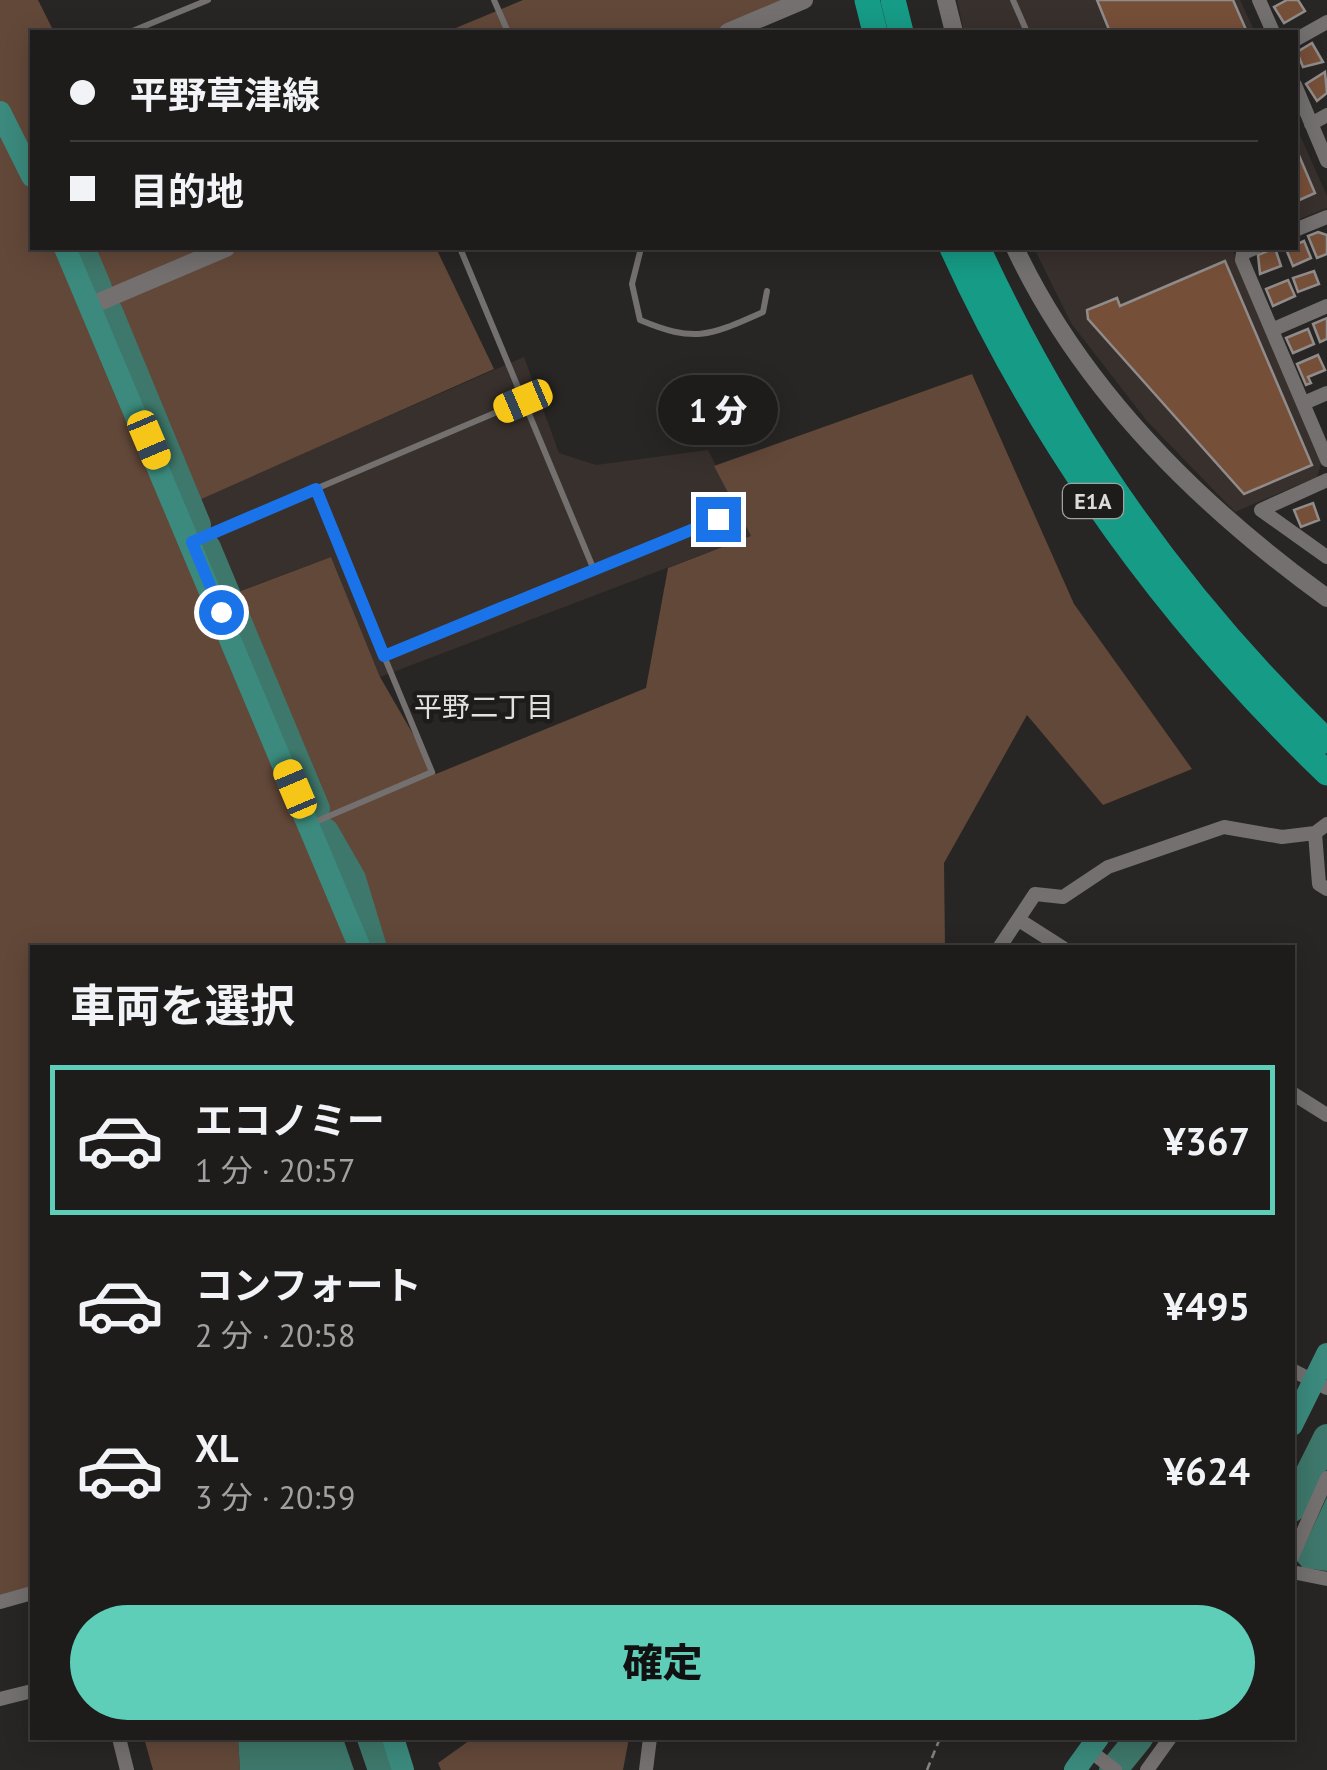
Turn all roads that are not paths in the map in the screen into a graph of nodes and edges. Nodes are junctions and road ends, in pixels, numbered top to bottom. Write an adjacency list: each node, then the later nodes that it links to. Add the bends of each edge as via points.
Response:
1 (208, 0): 10 (lane)
2 (494, 0): 11 (lane)
3 (804, 0): 12 (street)
4 (867, 0): 9 (highway)
5 (946, 0): 13 (street)
6 (1013, 0): 14 (lane)
7 (1259, 0): 15 (street)
8 (1327, 22): 16 (street)
9 (888, 24)
10 (135, 30)
11 (507, 30)
12 (733, 30)
13 (954, 30)
14 (1026, 30)
15 (1272, 30)
16 (1298, 38)
17 (1298, 92): 20 (street)
18 (0, 112): 22 (main road)
19 (1327, 115): 20 (street)
20 (1311, 124): 21 (street)
21 (1327, 161)
22 (30, 172)
23 (1327, 216): 24 (street)
24 (1298, 229)
25 (66, 250): 34 (main road)
26 (221, 250): 34 (street)
27 (461, 250): 38 (lane)
28 (640, 250): 33 (lane, via 632,284 640,320 680,336 720,331 762,312)
29 (953, 250): 49 (highway, E1A, via 1021,386 1100,510 1202,646)
30 (979, 250): 49 (highway, E1A, via 1034,362 1134,520)
31 (1016, 250): 47 (street, via 1089,370 1181,480)
32 (1251, 250): 36 (street, via 1242,260)
33 (768, 290)
34 (92, 305): 44 (main road)
35 (1327, 306): 36 (street)
36 (1274, 330): 39 (street)
37 (1327, 393): 39 (street)
38 (523, 401): 42 (lane); 46 (lane)
39 (1304, 403): 40 (street)
40 (1327, 460)
41 (1327, 480): 45 (street, via 1262,510)
42 (316, 489): 44 (lane); 48 (lane)
43 (718, 519): 46 (lane)
44 (192, 542): 52 (main road)
45 (1327, 557)
46 (594, 570): 48 (lane)
47 (1327, 598)
48 (384, 656): 52 (lane, via 432,772)
49 (1285, 716): 50 (highway, E1A); 51 (highway, E1A)
50 (1327, 741)
51 (1327, 773)
52 (310, 824): 56 (main road)
53 (1321, 828): 54 (street, via 1319,884); 55 (street, via 1282,837 1224,827 1108,867 1063,896 1035,894)
54 (1327, 889)
55 (1018, 920): 57 (street); 58 (street)
56 (359, 945)
57 (1001, 945)
58 (1057, 945)
59 (1295, 1095): 60 (street)
60 (1327, 1115)
61 (1327, 1354): 63 (main road)
62 (1295, 1372): 63 (street)
63 (1318, 1385): 64 (main road)
64 (1295, 1420)
65 (1327, 1478): 66 (street)
66 (1295, 1550)
67 (1295, 1573): 68 (street)
68 (1327, 1579)
69 (30, 1594): 70 (street)
70 (0, 1602)
71 (30, 1691): 72 (street)
72 (0, 1699)
73 (120, 1740): 78 (street)
74 (394, 1740): 79 (main road)
75 (650, 1740): 80 (street)
76 (1169, 1740): 83 (street)
77 (1095, 1748): 81 (main road); 82 (street)
78 (127, 1770)
79 (403, 1770)
80 (646, 1770)
81 (1075, 1770)
82 (1115, 1770)
83 (1147, 1770)

